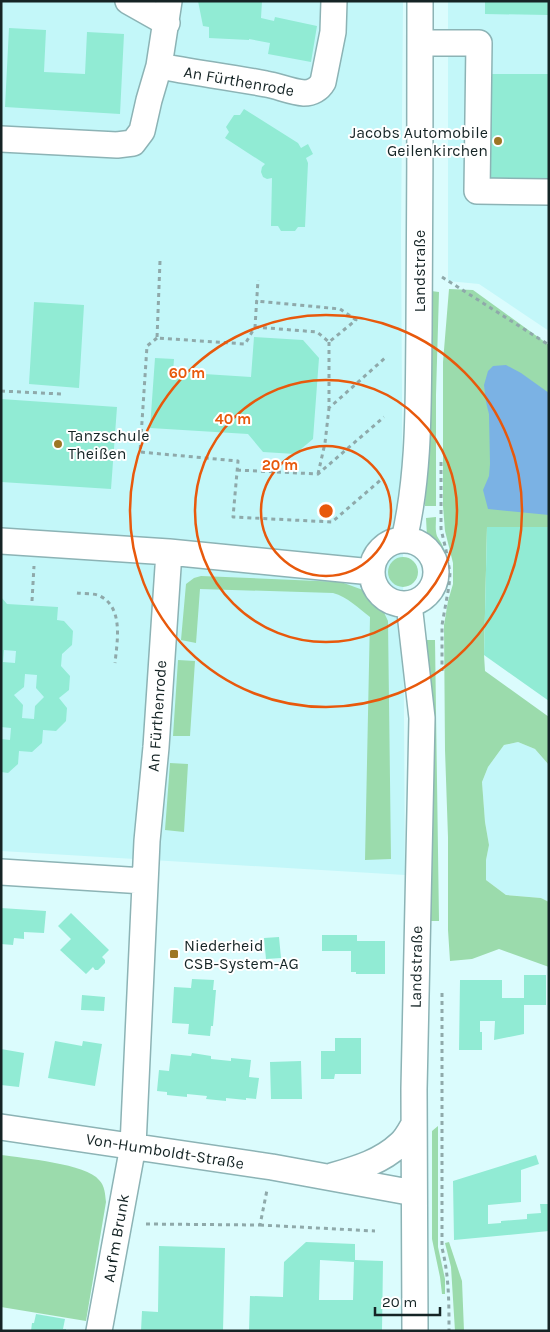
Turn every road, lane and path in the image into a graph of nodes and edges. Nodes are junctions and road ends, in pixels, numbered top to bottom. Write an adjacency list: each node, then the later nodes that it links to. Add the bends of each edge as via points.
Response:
1 (128, 1): 4 (street)
2 (334, 1): 6 (street, An Fürthenrode, via 333,32 323,82 314,91 304,93)
3 (420, 1): 5 (street, Landstraße)
4 (168, 12): 6 (street)
5 (420, 43): 8 (street, via 479,43 477,191); 10 (street, Landstraße)
6 (160, 66): 7 (street, via 142,131 133,143)
7 (1, 140)
8 (549, 192)
9 (160, 261): 15 (path)
10 (431, 276): 12 (path); 17 (path); 27 (street, Landstraße, via 411,513)
11 (258, 280): 13 (path)
12 (442, 286)
13 (256, 301): 14 (path); 16 (path, via 340,309 356,320)
14 (255, 327): 15 (path, via 245,344); 16 (path, via 317,332)
15 (157, 338): 24 (path, via 147,346 140,452 238,461)
16 (329, 342): 21 (path)
17 (549, 345)
18 (385, 358): 21 (path)
19 (1, 391): 20 (path)
20 (61, 394)
21 (329, 408): 25 (path)
22 (384, 417): 25 (path)
23 (441, 461): 36 (path, via 441,529 450,573 442,625)
24 (237, 470): 25 (path); 26 (path, via 233,517 332,522)
25 (318, 474)
26 (383, 478)
27 (404, 540): 31 (street, via 392,542 382,549); 34 (street, via 426,548 437,569 436,581 430,592)
28 (1, 541): 29 (street)
29 (36, 543): 30 (street); 33 (path)
30 (169, 552): 31 (street); 38 (street, An Fürthenrode)
31 (372, 572): 34 (street, via 379,592 388,600)
32 (76, 593): 35 (path, via 101,597 113,609 118,620)
33 (32, 601)
34 (409, 604): 40 (street, Landstraße, via 422,718)
35 (115, 662)
36 (442, 674)
37 (1, 872): 38 (street)
38 (144, 881): 42 (street, An Fürthenrode)
39 (442, 989): 51 (path, via 442,1248 448,1286)
40 (414, 1124): 44 (street, Von-Humboldt-Straße, via 402,1143 382,1158); 45 (street, Landstraße)
41 (1, 1127): 42 (street, Von-Humboldt-Straße)
42 (133, 1146): 43 (street, Von-Humboldt-Straße); 49 (street, Auf'm Brunk)
43 (272, 1167): 44 (street, Von-Humboldt-Straße); 47 (path)
44 (328, 1178): 45 (street, Von-Humboldt-Straße)
45 (414, 1192): 50 (street, Landstraße)
46 (146, 1224): 47 (path)
47 (260, 1225): 48 (path)
48 (375, 1231)
49 (99, 1331)
50 (415, 1331)
51 (449, 1331)

